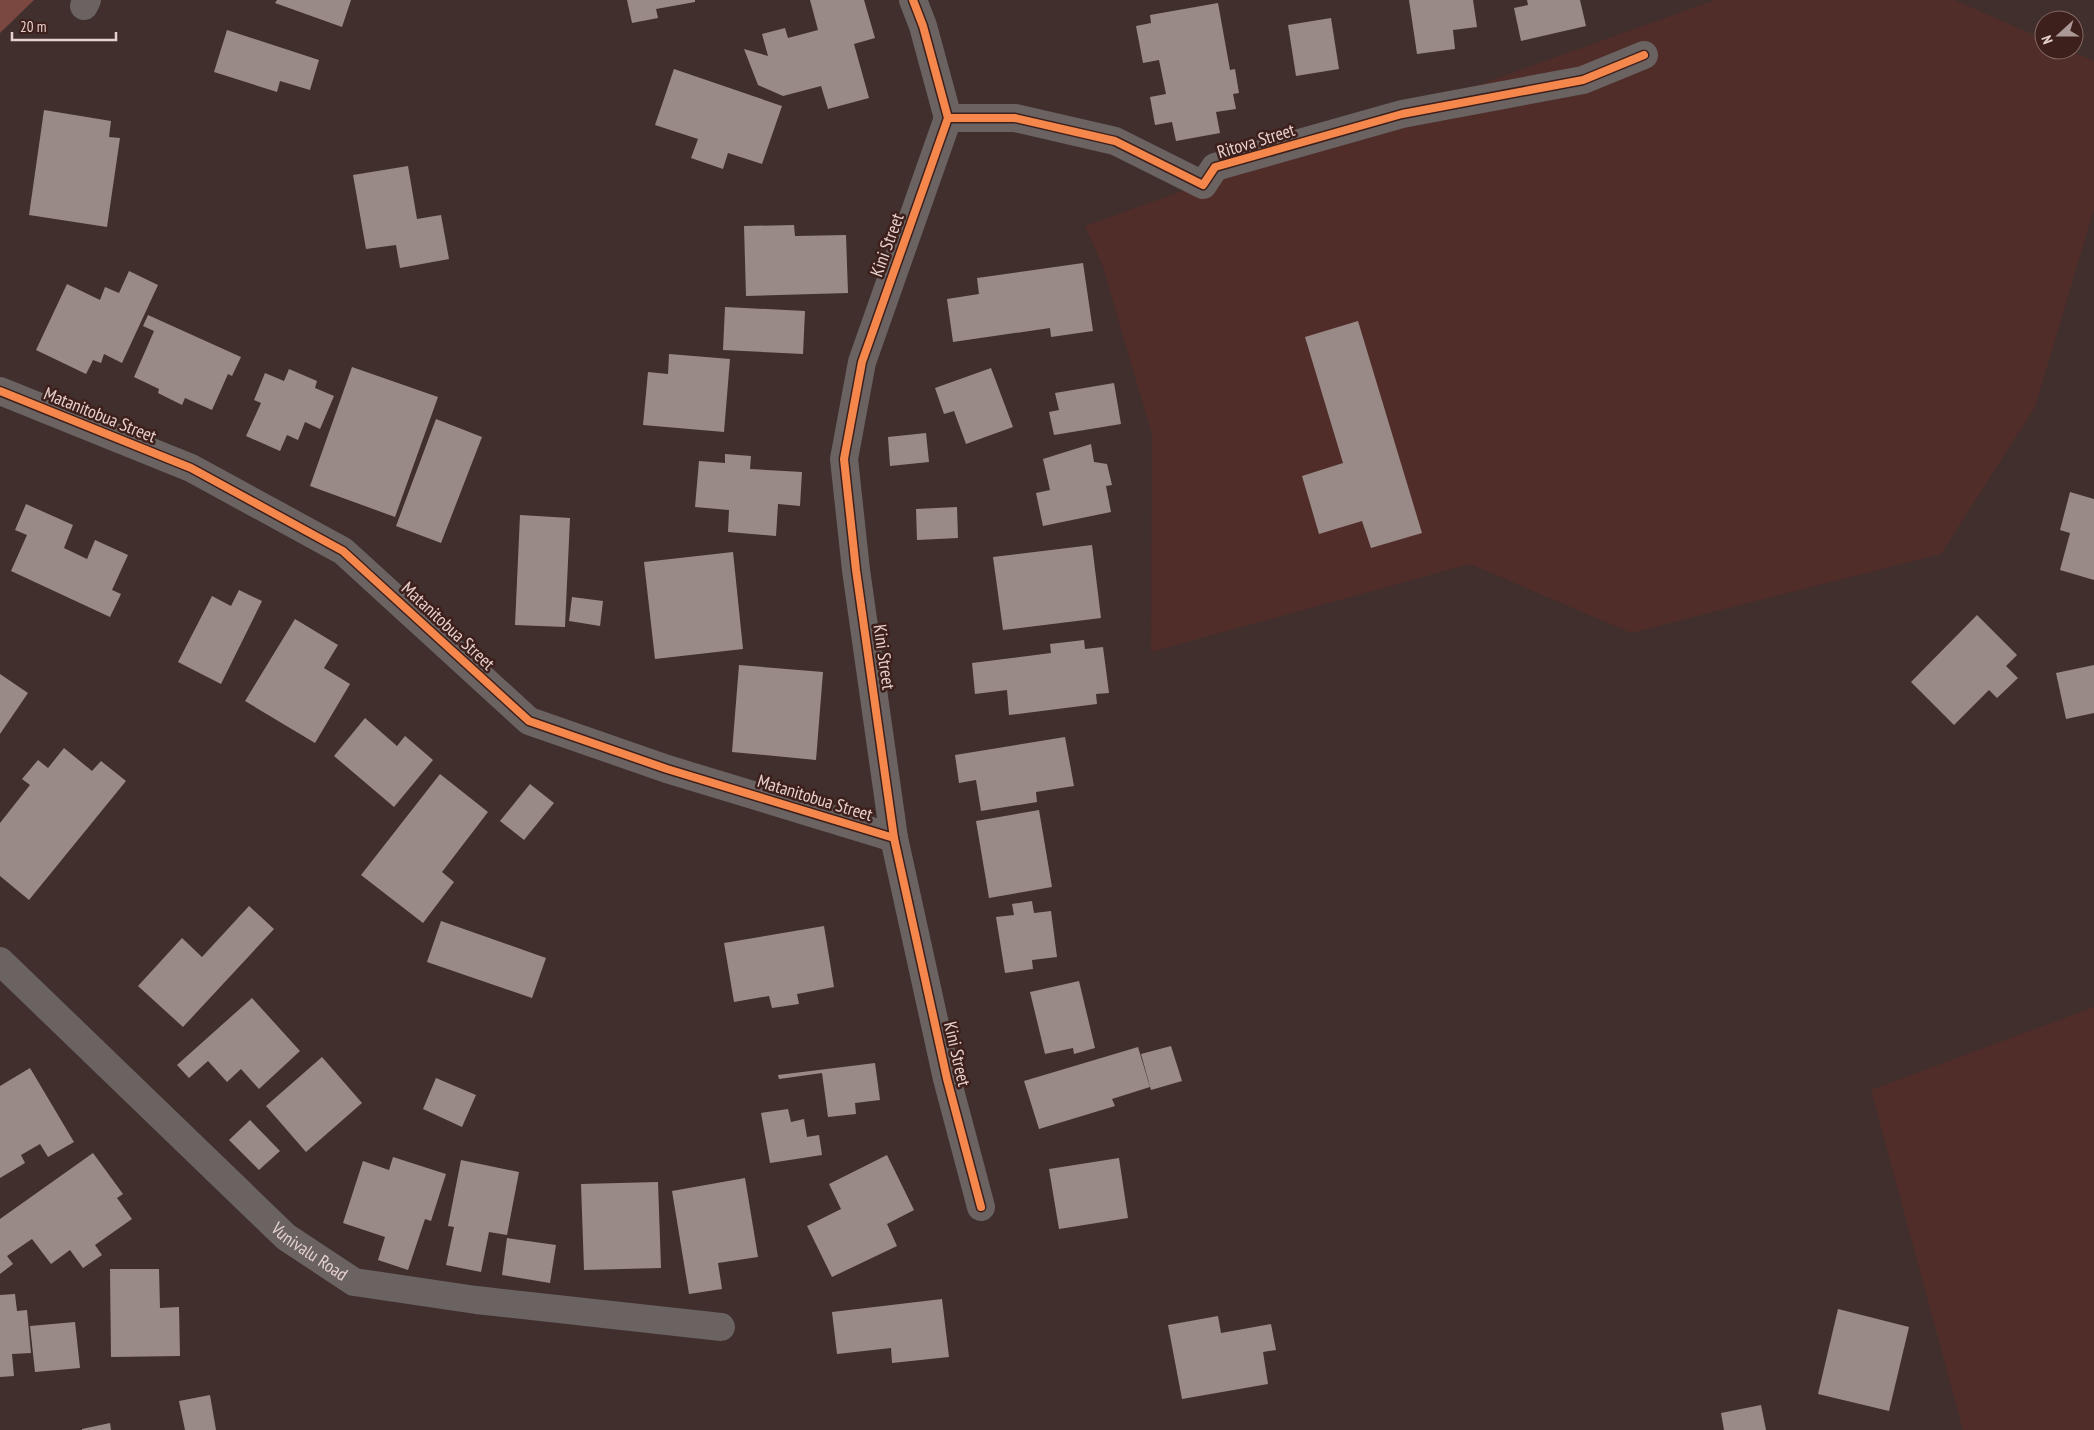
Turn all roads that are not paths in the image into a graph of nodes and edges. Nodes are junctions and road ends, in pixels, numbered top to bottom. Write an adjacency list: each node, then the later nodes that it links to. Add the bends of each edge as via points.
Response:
1 (913, 0): 3 (street)
2 (1644, 55): 3 (street, Ritova Street, via 1583,80 1402,114 1216,167 1203,185 1115,141 1015,118)
3 (948, 118): 5 (street, Kini Street, via 862,362 844,459 856,570)
4 (0, 391): 5 (street, Matanitobua Street, via 191,468 343,551 529,721 667,768)
5 (894, 838): 7 (street, Kini Street, via 947,1080)
6 (0, 961): 8 (street, Vunivalu Road, via 286,1237 354,1282 476,1300)
7 (980, 1207)
8 (721, 1327)

